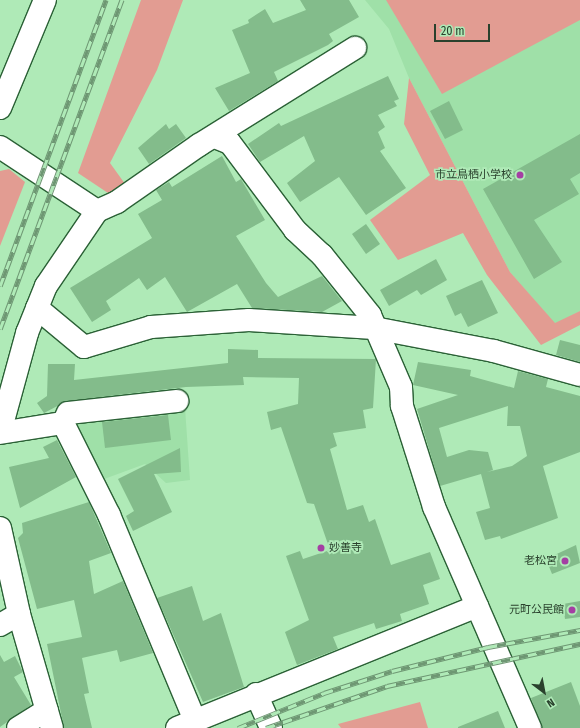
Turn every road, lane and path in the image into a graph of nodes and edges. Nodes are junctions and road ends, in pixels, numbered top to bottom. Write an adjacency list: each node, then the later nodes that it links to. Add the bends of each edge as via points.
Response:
1 (45, 0): 3 (street)
2 (355, 48): 4 (street)
3 (0, 108)
4 (215, 137): 6 (street, via 118,202); 8 (street, via 230,143 295,230 322,255 370,315)
5 (0, 147): 6 (street)
6 (98, 211): 7 (street, via 46,286)
7 (37, 308): 8 (street, via 84,347 151,327 249,320); 12 (street, via 27,333)
8 (374, 328): 9 (street, via 494,352); 14 (street, via 400,387 402,406 434,508)
9 (580, 375)
10 (177, 400): 11 (street, via 68,413)
11 (63, 424): 12 (street); 19 (street, via 109,515)
12 (0, 433)
13 (0, 528): 15 (street)
14 (478, 606): 17 (street); 22 (street)
15 (19, 614): 16 (street); 18 (street)
16 (0, 625)
17 (256, 694): 19 (street); 21 (street)
18 (50, 719): 20 (street)
19 (186, 724)
20 (18, 728)
21 (271, 728)
22 (530, 728)

